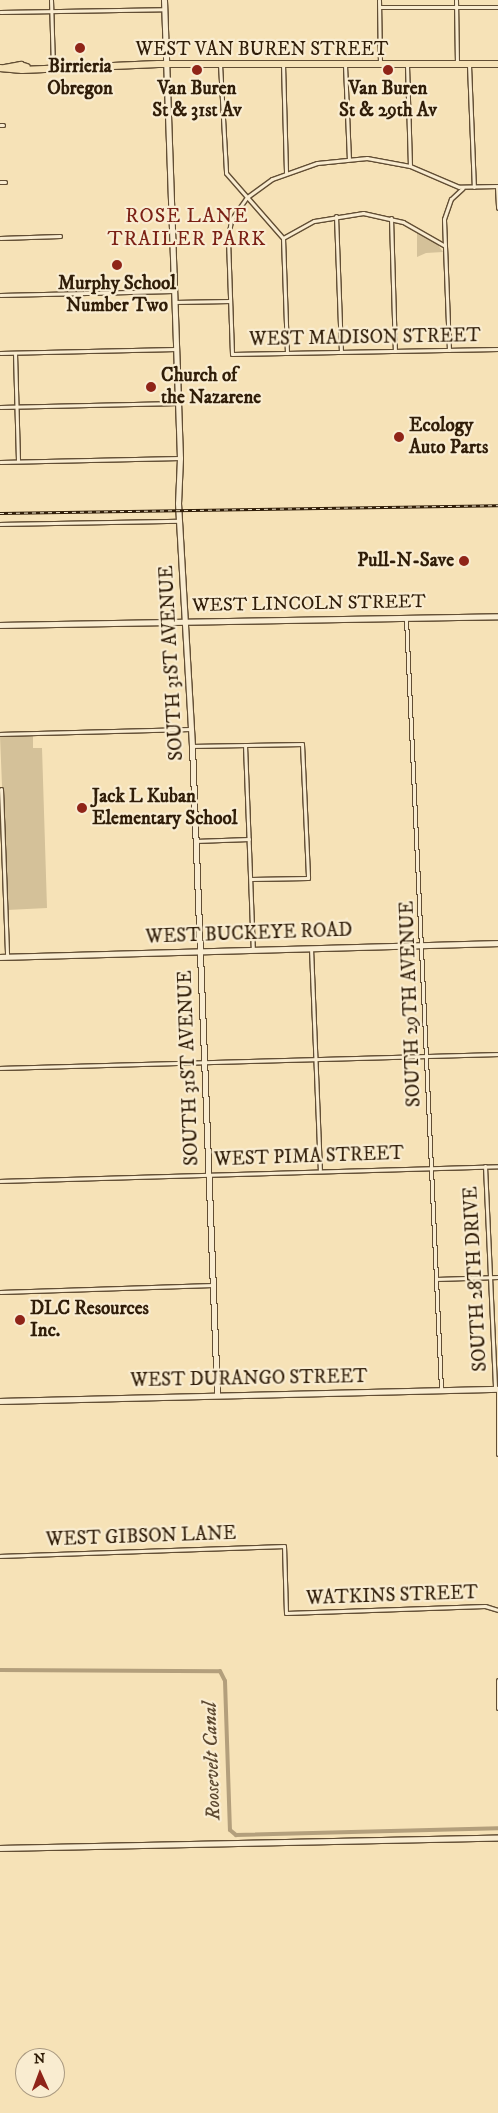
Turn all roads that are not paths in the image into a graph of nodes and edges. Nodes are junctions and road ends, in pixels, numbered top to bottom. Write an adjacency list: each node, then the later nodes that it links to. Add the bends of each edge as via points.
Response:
1 (51, 0): 9 (street)
2 (164, 0): 8 (street, SOUTH 31ST AVENUE)
3 (380, 0): 5 (street)
4 (456, 0): 6 (street)
5 (380, 7): 6 (street); 18 (street)
6 (456, 7): 7 (street); 14 (street)
7 (498, 7)
8 (164, 9): 9 (street); 11 (street, SOUTH 31ST AVENUE)
9 (52, 11): 10 (street); 20 (street)
10 (0, 12)
11 (164, 64): 12 (main road, WEST VAN BUREN STREET); 20 (main road, WEST VAN BUREN STREET); 38 (street, SOUTH 31ST AVENUE)
12 (220, 64): 13 (main road, WEST VAN BUREN STREET); 30 (street, via 226,173)
13 (283, 64): 17 (main road, WEST VAN BUREN STREET); 24 (street)
14 (457, 64): 15 (main road, WEST VAN BUREN STREET); 19 (main road, WEST VAN BUREN STREET)
15 (470, 64): 16 (main road, WEST VAN BUREN STREET); 28 (street)
16 (498, 64)
17 (346, 65): 18 (main road, WEST VAN BUREN STREET); 22 (street)
18 (380, 65): 19 (main road, WEST VAN BUREN STREET)
19 (407, 65): 23 (street)
20 (53, 67): 21 (main road, WEST VAN BUREN STREET)
21 (3, 68)
22 (349, 159): 23 (street); 24 (street, via 317,163)
23 (410, 166): 29 (street)
24 (286, 173): 30 (street)
25 (0, 182): 26 (street)
26 (5, 182)
27 (498, 186): 28 (street); 31 (street)
28 (474, 187): 29 (street)
29 (463, 188): 37 (street, via 451,199 444,218)
30 (247, 197): 36 (street); 40 (street, via 235,211 229,230)
31 (498, 208)
32 (336, 216): 33 (street, via 363,213); 36 (street, via 298,228); 46 (street)
33 (390, 218): 37 (street, via 420,230); 45 (street)
34 (60, 236): 35 (street)
35 (0, 238)
36 (282, 238): 49 (street)
37 (445, 246): 44 (street)
38 (174, 291): 39 (street); 41 (street, SOUTH 31ST AVENUE)
39 (0, 295)
40 (230, 301): 41 (street); 49 (street, WEST MADISON STREET, via 232,354)
41 (174, 302): 42 (street, SOUTH 31ST AVENUE)
42 (176, 349): 48 (street); 50 (street, SOUTH 31ST AVENUE)
43 (498, 349): 44 (street, WEST MADISON STREET)
44 (449, 350): 45 (street, WEST MADISON STREET)
45 (395, 351): 46 (street, WEST MADISON STREET)
46 (341, 352): 49 (street, WEST MADISON STREET)
47 (0, 353): 48 (street)
48 (16, 353): 52 (street)
49 (287, 353)
50 (178, 403): 52 (street); 53 (street, SOUTH 31ST AVENUE)
51 (0, 407): 52 (street)
52 (16, 407): 54 (street)
53 (180, 458): 54 (street); 56 (street, SOUTH 31ST AVENUE)
54 (18, 461): 55 (street)
55 (0, 462)
56 (180, 521): 57 (street); 60 (street, SOUTH 31ST AVENUE)
57 (0, 524)
58 (498, 616): 59 (street, WEST LINCOLN STREET)
59 (406, 618): 60 (street, WEST LINCOLN STREET); 71 (street, SOUTH 29TH AVENUE)
60 (185, 621): 61 (street, WEST LINCOLN STREET); 62 (street, SOUTH 31ST AVENUE)
61 (0, 625)
62 (189, 729): 63 (street); 65 (street, SOUTH 31ST AVENUE)
63 (0, 734)
64 (245, 745): 65 (street); 67 (street); 69 (street, via 302,744 308,878)
65 (192, 746): 68 (street, SOUTH 31ST AVENUE)
66 (1, 788): 75 (street)
67 (249, 839): 68 (street); 69 (street)
68 (195, 841): 74 (street, SOUTH 31ST AVENUE)
69 (251, 879): 73 (street)
70 (498, 943): 71 (street, WEST BUCKEYE ROAD)
71 (422, 944): 72 (street, WEST BUCKEYE ROAD); 78 (street, SOUTH 29TH AVENUE)
72 (311, 947): 73 (street, WEST BUCKEYE ROAD); 79 (street)
73 (253, 949): 74 (street, WEST BUCKEYE ROAD)
74 (199, 950): 75 (street, WEST BUCKEYE ROAD); 80 (street, SOUTH 31ST AVENUE)
75 (6, 956): 76 (street, WEST BUCKEYE ROAD)
76 (0, 957)
77 (498, 1054): 78 (street)
78 (427, 1056): 79 (street); 84 (street, SOUTH 29TH AVENUE)
79 (316, 1059): 80 (street); 85 (street)
80 (204, 1061): 81 (street); 86 (street, SOUTH 31ST AVENUE)
81 (0, 1068)
82 (485, 1166): 83 (street, WEST PIMA STREET); 84 (street, WEST PIMA STREET); 89 (street, SOUTH 28TH DRIVE)
83 (498, 1166)
84 (432, 1167): 85 (street, WEST PIMA STREET); 90 (street, SOUTH 29TH AVENUE)
85 (320, 1170): 86 (street, WEST PIMA STREET)
86 (207, 1173): 87 (street, WEST PIMA STREET); 91 (street, SOUTH 31ST AVENUE)
87 (0, 1181)
88 (498, 1277): 89 (street)
89 (489, 1278): 90 (street); 93 (street, SOUTH 28TH DRIVE)
90 (436, 1279): 94 (street, SOUTH 29TH AVENUE)
91 (213, 1285): 92 (street); 95 (street, SOUTH 31ST AVENUE)
92 (0, 1292)
93 (497, 1389): 94 (street, WEST DURANGO STREET); 97 (street, SOUTH 28TH DRIVE)
94 (441, 1390): 95 (street, WEST DURANGO STREET)
95 (217, 1394): 96 (street, WEST DURANGO STREET)
96 (0, 1401)
97 (498, 1454)
98 (0, 1556): 100 (street, WEST GIBSON LANE, via 284,1546)
99 (498, 1610): 100 (street, WATKINS STREET, via 485,1606)
100 (286, 1613)
101 (498, 1680): 102 (street)
102 (498, 1708)
103 (498, 1838): 104 (street)
104 (0, 1848)

